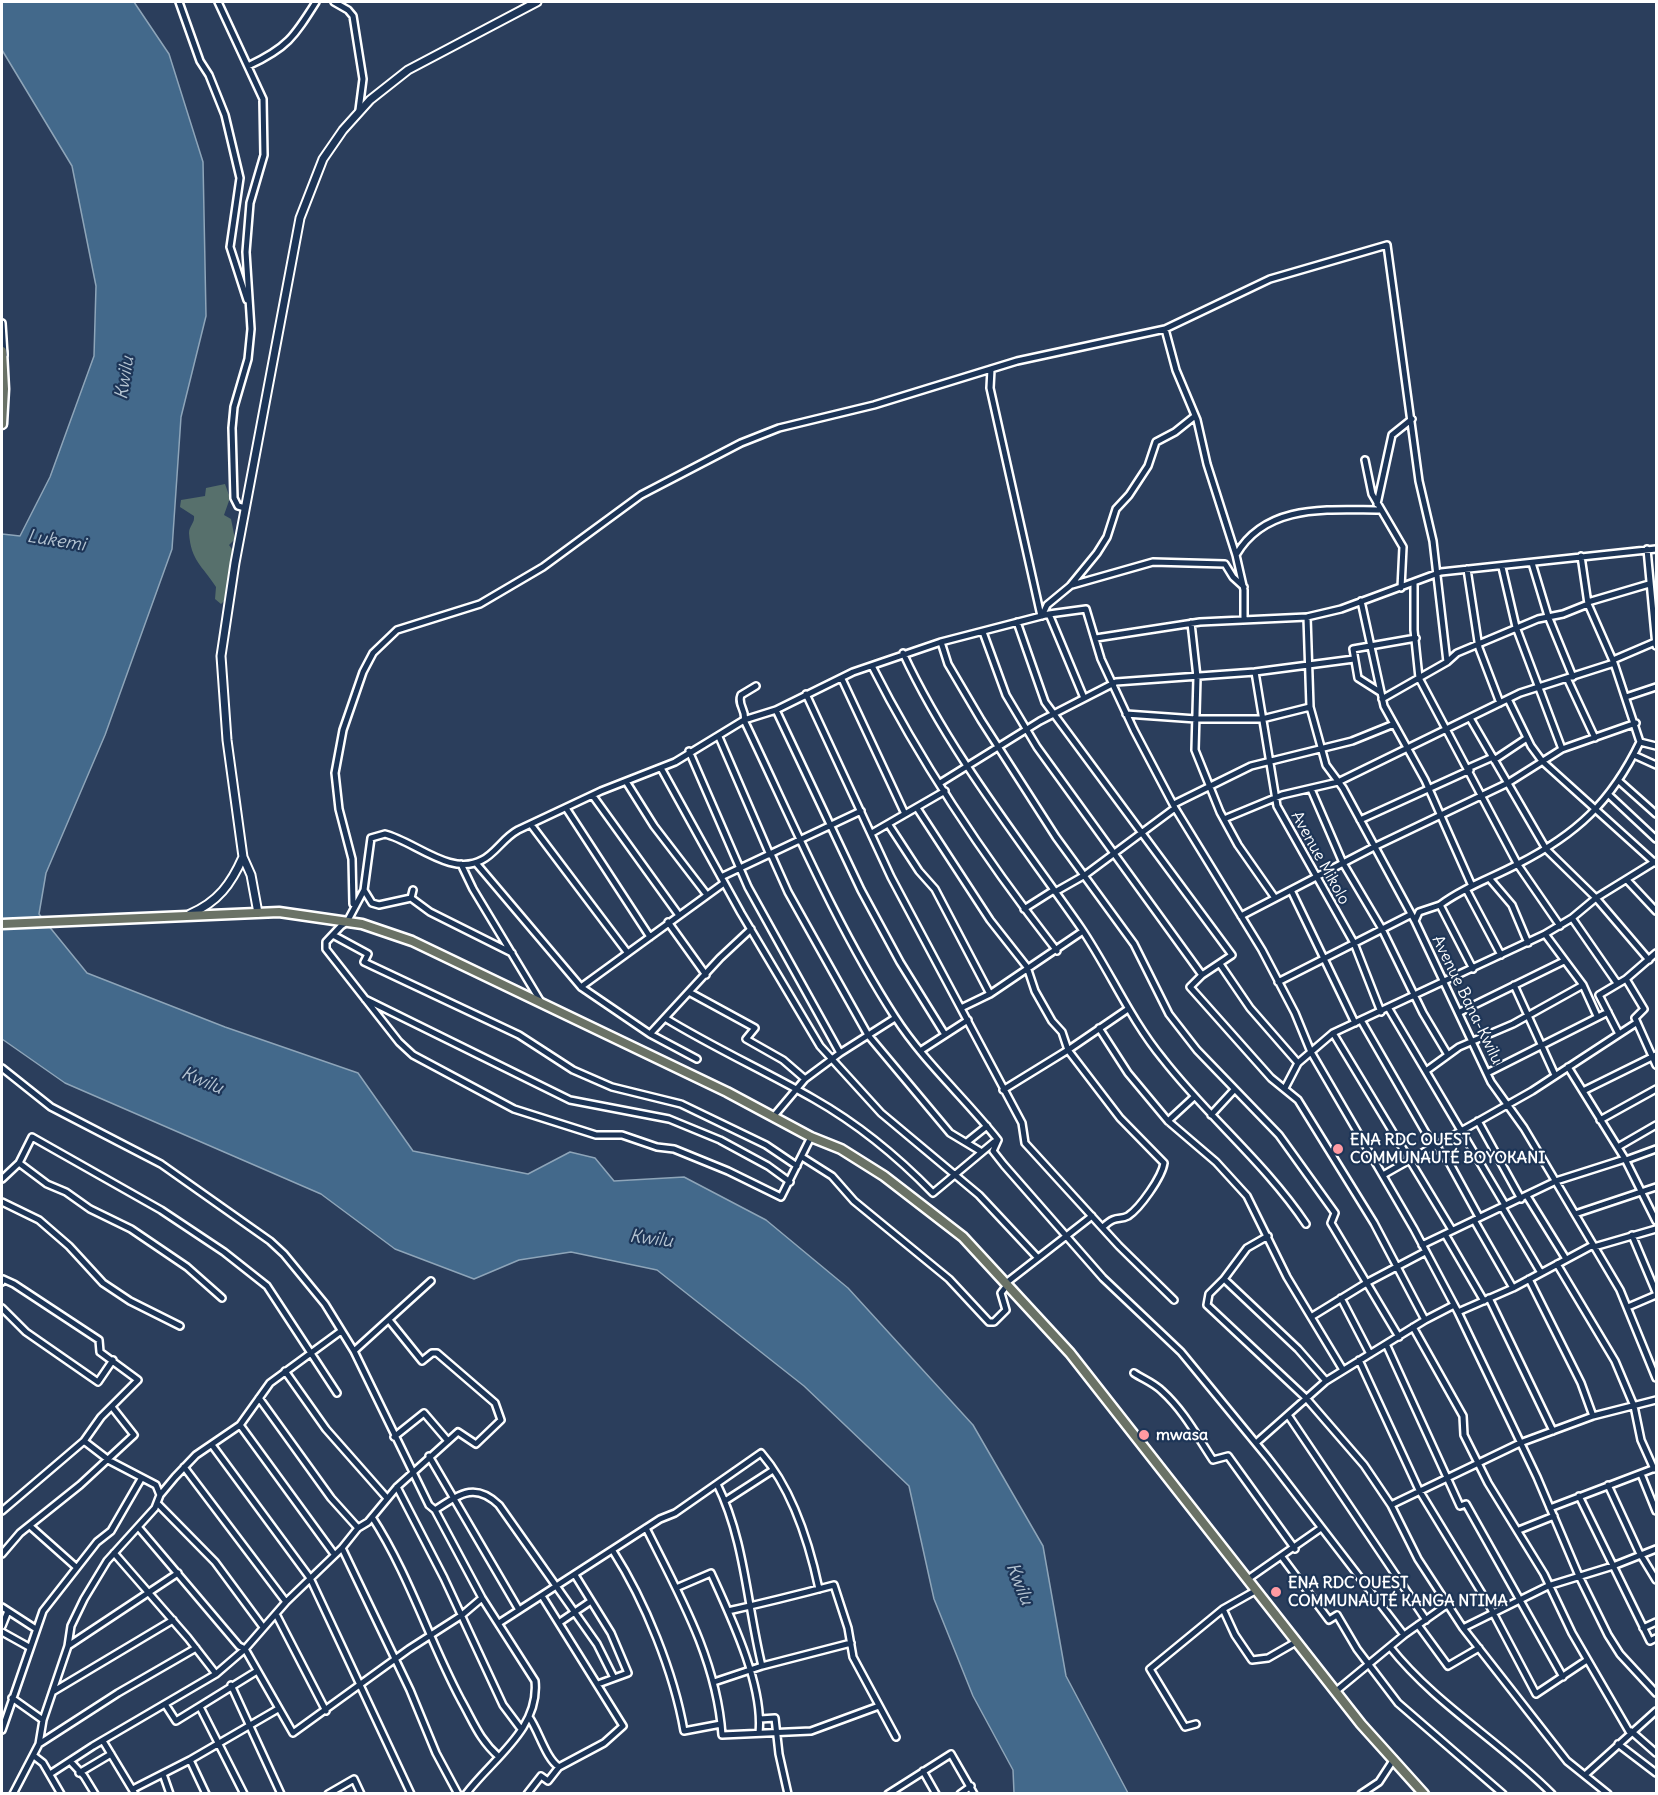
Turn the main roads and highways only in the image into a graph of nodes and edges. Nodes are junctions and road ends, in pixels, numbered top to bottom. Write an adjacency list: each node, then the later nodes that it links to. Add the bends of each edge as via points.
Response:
1 (537, 2): 4 (main road, via 408,70 376,94 342,130 323,159 300,218 221,656 227,740)
2 (2, 351): 3 (highway)
3 (2, 423)
4 (243, 857): 5 (main road, via 251,875); 6 (main road, via 220,896)
5 (258, 913): 6 (highway); 8 (highway, via 347,922 412,941 841,1149 924,1206 963,1237 1070,1353 1335,1692)
6 (185, 916): 7 (highway)
7 (2, 924)
8 (1424, 1794)

